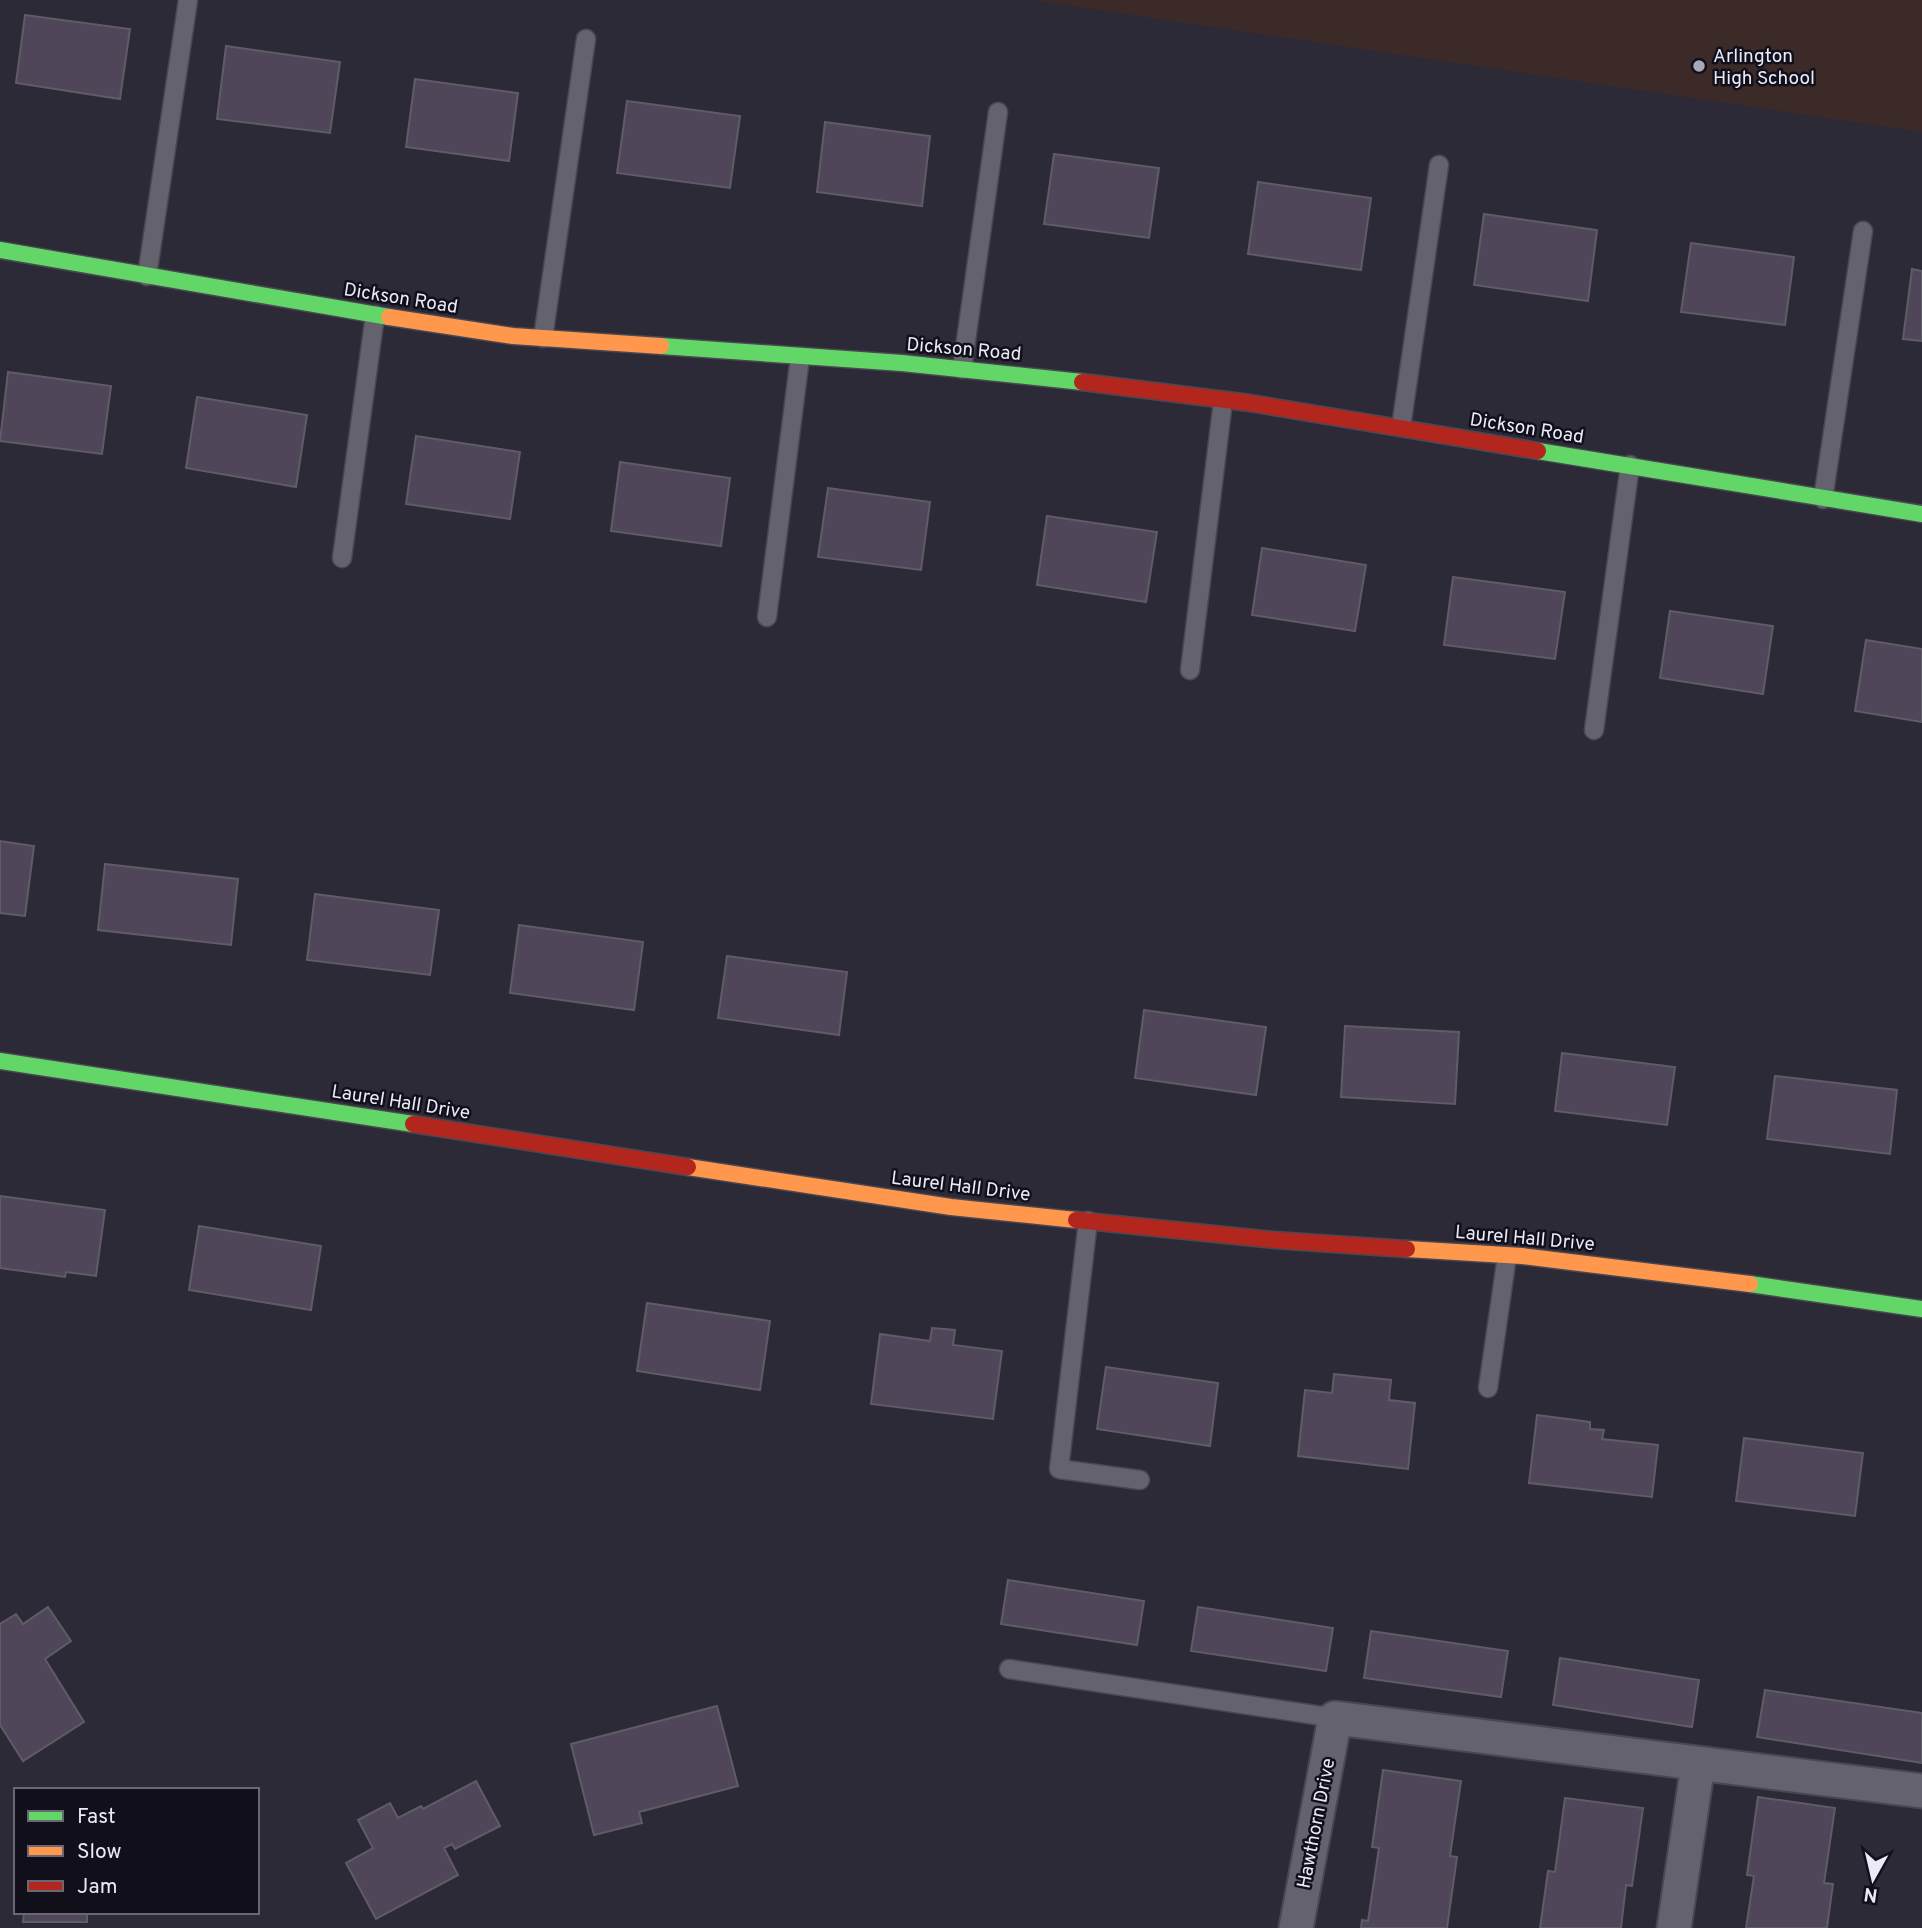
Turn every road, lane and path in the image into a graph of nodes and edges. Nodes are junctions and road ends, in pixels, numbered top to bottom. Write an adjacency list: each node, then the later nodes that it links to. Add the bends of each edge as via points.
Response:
1 (188, 0): 7 (lane)
2 (586, 39): 9 (lane)
3 (998, 111): 11 (lane)
4 (1439, 165): 13 (lane)
5 (1863, 231): 15 (lane)
6 (0, 250): 7 (street, Dickson Road)
7 (147, 276): 8 (street, Dickson Road)
8 (375, 315): 9 (street, Dickson Road); 17 (lane)
9 (543, 338): 10 (street, Dickson Road)
10 (800, 357): 11 (street, Dickson Road); 18 (lane)
11 (962, 369): 12 (street, Dickson Road)
12 (1223, 401): 13 (street, Dickson Road); 19 (lane)
13 (1401, 427): 14 (street, Dickson Road)
14 (1630, 465): 15 (street, Dickson Road); 20 (lane)
15 (1824, 499): 16 (street, Dickson Road)
16 (1922, 514)
17 (342, 558)
18 (767, 617)
19 (1190, 670)
20 (1594, 730)
21 (0, 1061): 22 (street, Laurel Hall Drive, via 951,1207)
22 (1088, 1221): 23 (street, Laurel Hall Drive); 26 (lane, via 1059,1469)
23 (1507, 1256): 24 (street, Laurel Hall Drive, via 1739,1282); 25 (lane)
24 (1922, 1310)
25 (1488, 1388)
26 (1140, 1480)
27 (1009, 1669): 28 (lane)
28 (1335, 1718): 29 (street); 31 (street, Hawthorn Drive)
29 (1698, 1764): 30 (street); 32 (street)
30 (1922, 1791)
31 (1296, 1928)
32 (1674, 1928)

